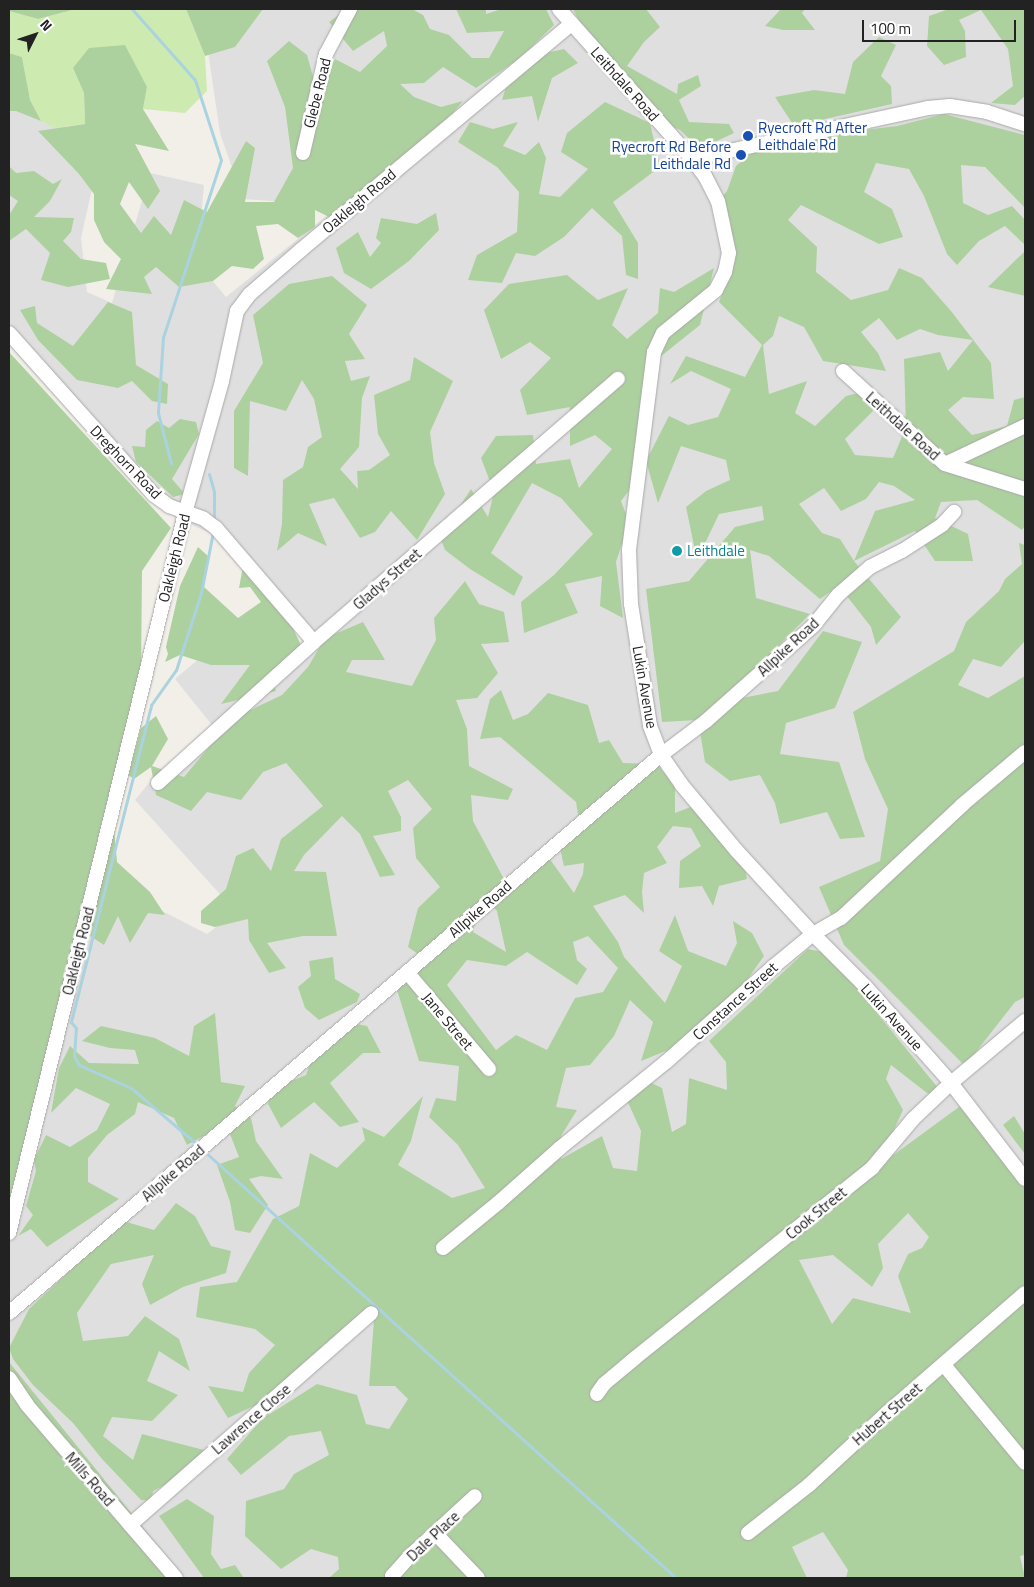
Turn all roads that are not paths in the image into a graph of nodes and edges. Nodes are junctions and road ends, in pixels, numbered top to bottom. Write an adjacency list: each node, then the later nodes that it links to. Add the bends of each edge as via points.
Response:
1 (350, 9): 5 (street, Glebe Road, via 326,54)
2 (559, 9): 3 (street, Leithdale Road)
3 (571, 24): 6 (street, Leithdale Road); 14 (street, Oakleigh Road, via 250,294 237,311 222,381)
4 (1025, 124): 6 (street, via 968,108 943,107)
5 (302, 154)
6 (692, 159): 17 (street, Lukin Avenue, via 713,189 729,253 725,272 716,290 663,333 654,352 629,550 631,604 650,726)
7 (9, 333): 14 (street, Dreghorn Road, via 149,489 169,506)
8 (843, 371): 11 (street, Leithdale Road)
9 (618, 379): 15 (street, Gladys Street)
10 (1025, 426): 11 (street)
11 (945, 464): 12 (street, Leithdale Road)
12 (1025, 489)
13 (954, 512): 17 (street, Allpike Road, via 942,525 870,567 838,595 806,633 706,721)
14 (185, 513): 15 (street, Dreghorn Road, via 204,519 216,528); 25 (street, Oakleigh Road)
15 (314, 642): 18 (street, Gladys Street)
16 (1025, 752): 19 (street, Constance Street, via 962,805 841,918)
17 (660, 755): 19 (street, Lukin Avenue, via 736,850); 20 (street, Allpike Road)
18 (158, 783)
19 (813, 934): 23 (street, Lukin Avenue, via 865,986); 26 (street, Constance Street)
20 (407, 972): 22 (street, Jane Street); 28 (street, Allpike Road)
21 (1025, 1021): 23 (street, Cook Street)
22 (489, 1069)
23 (951, 1083): 24 (street, Lukin Avenue); 32 (street, Cook Street, via 912,1119 872,1168 635,1358)
24 (1025, 1179)
25 (9, 1233)
26 (443, 1248)
27 (1025, 1293): 30 (street, Hubert Street)
28 (9, 1313)
29 (371, 1313): 35 (street, Lawrence Close)
30 (944, 1365): 33 (street); 37 (street, Hubert Street, via 809,1485)
31 (9, 1378): 35 (street, Mills Road, via 26,1405)
32 (597, 1394)
33 (1025, 1462)
34 (474, 1496): 36 (street, Dale Place)
35 (130, 1525): 39 (street, Mills Road)
36 (435, 1533): 38 (street, Dale Place); 40 (street)
37 (748, 1533)
38 (392, 1576)
39 (176, 1578)
40 (478, 1578)

